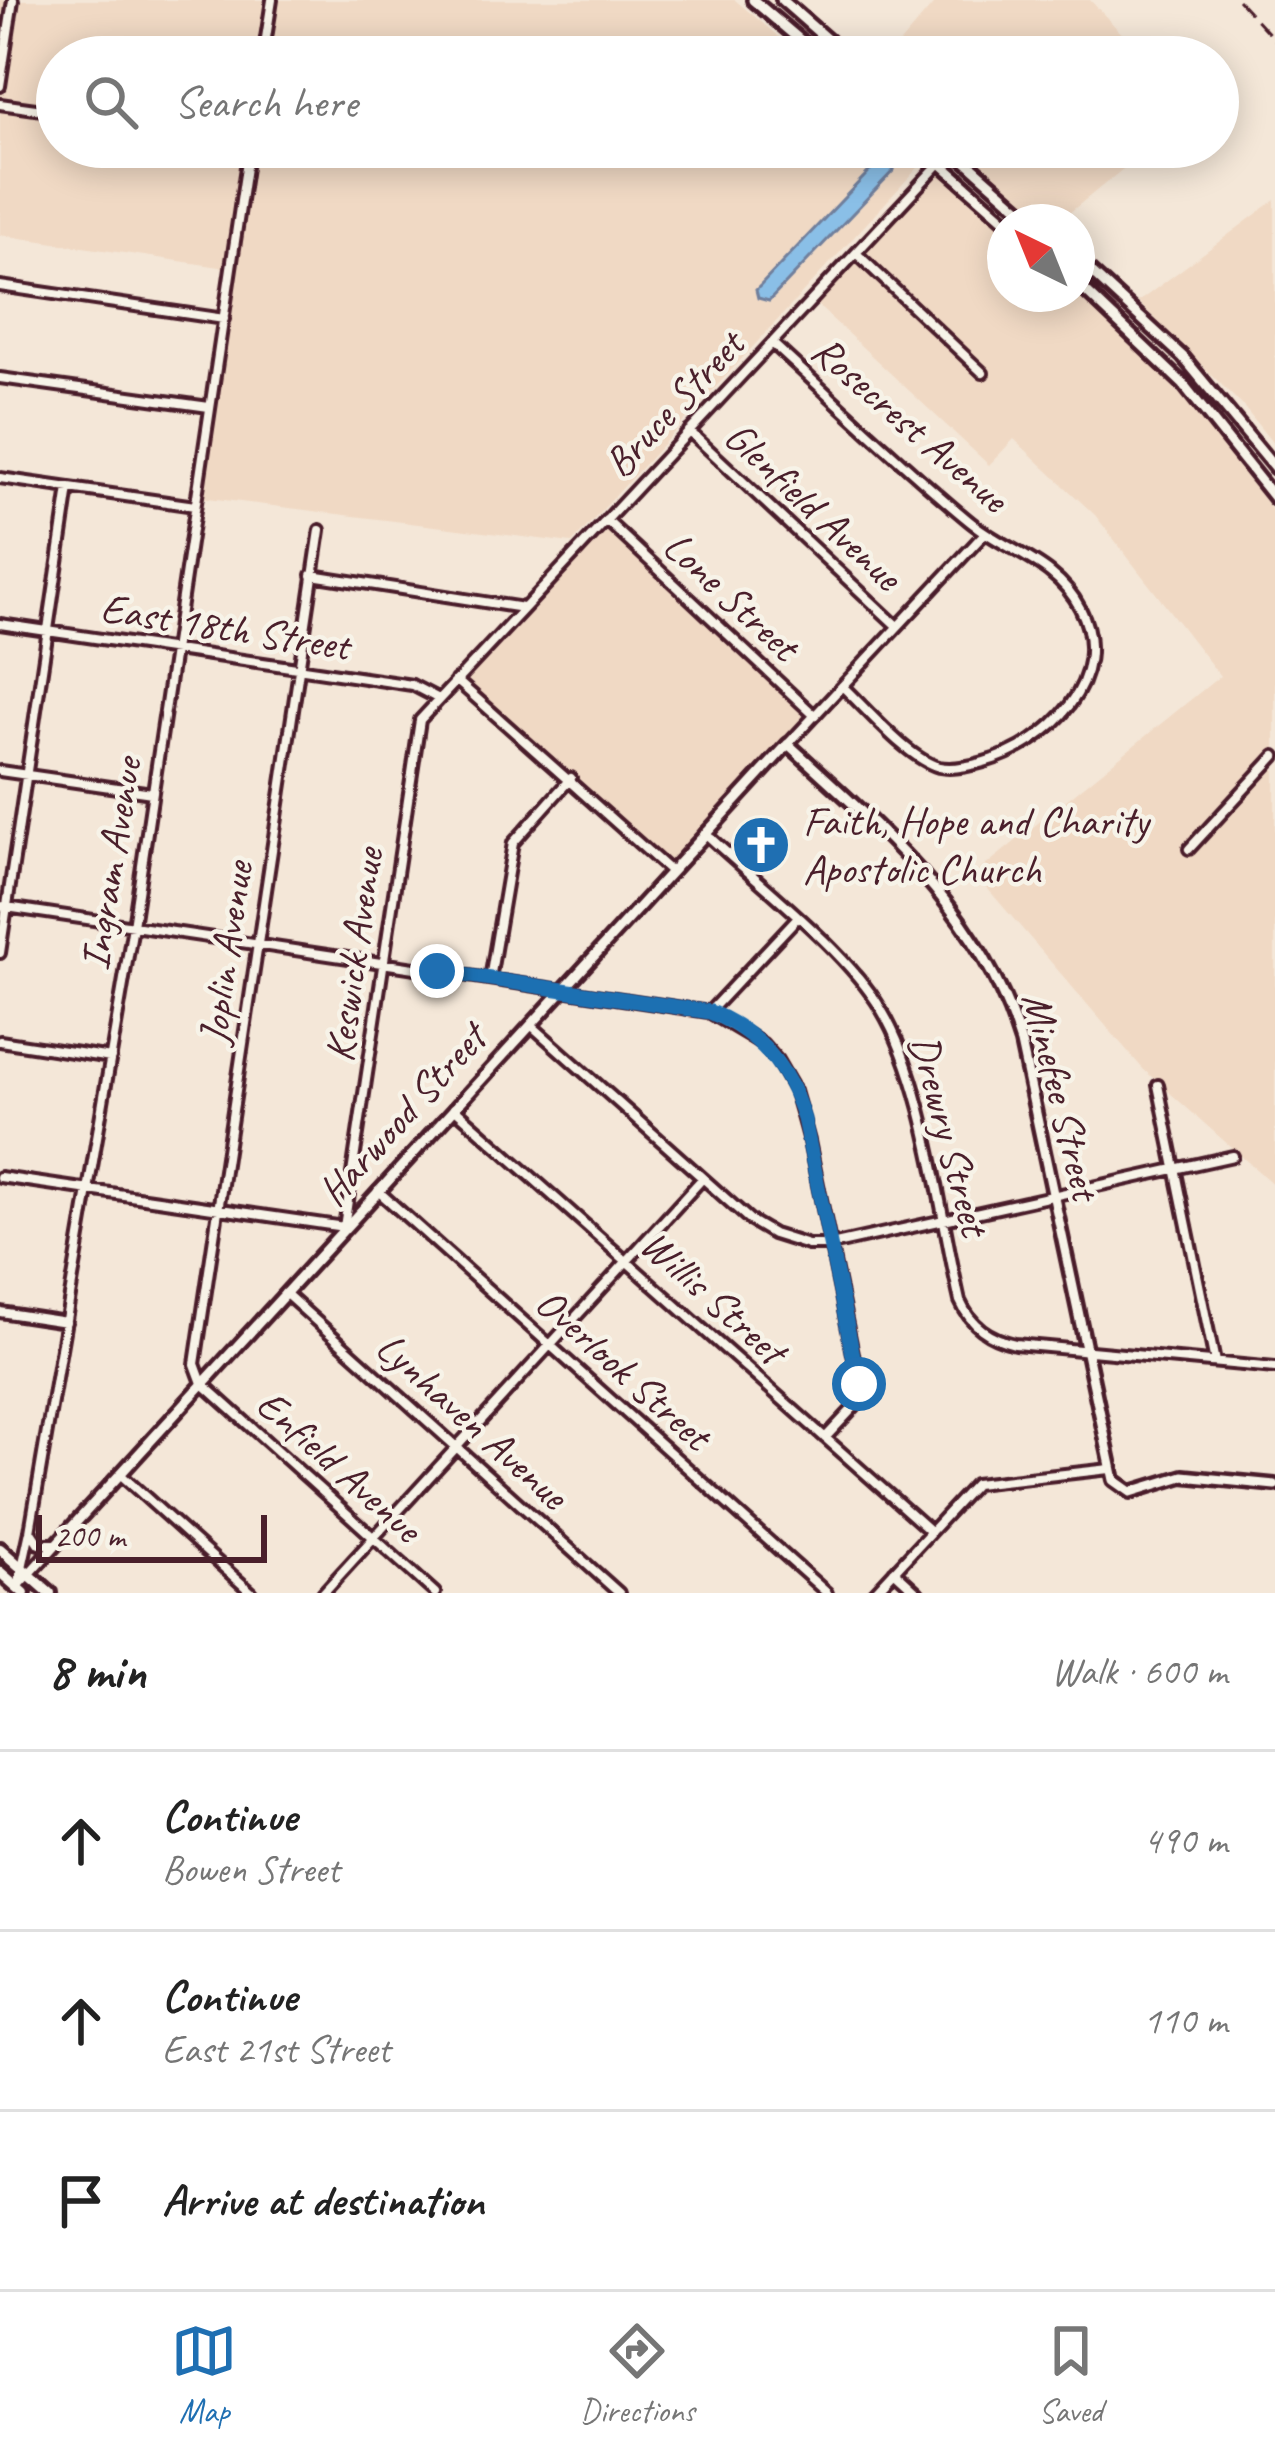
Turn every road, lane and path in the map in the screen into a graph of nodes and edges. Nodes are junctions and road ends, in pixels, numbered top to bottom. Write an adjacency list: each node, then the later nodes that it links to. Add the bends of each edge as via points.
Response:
1 (13, 0): 8 (street)
2 (272, 0): 5 (street)
3 (753, 0): 6 (street)
4 (782, 0): 7 (street)
5 (266, 36)
6 (795, 36)
7 (823, 36)
8 (0, 86)
9 (0, 104): 10 (street)
10 (36, 109)
11 (246, 168): 21 (street, Ingram Avenue)
12 (935, 168): 17 (street, Bruce Street)
13 (946, 168): 15 (street)
14 (974, 168): 16 (street)
15 (987, 204)
16 (1015, 204)
17 (856, 253): 22 (street, Bruce Street); 23 (street)
18 (1095, 275): 27 (street, via 1173,346)
19 (0, 286): 21 (street)
20 (1095, 301): 30 (street, via 1192,394)
21 (224, 320): 25 (street, Ingram Avenue)
22 (772, 343): 26 (street, Bruce Street); 34 (street, Rosecrest Avenue)
23 (983, 373)
24 (0, 378): 25 (street)
25 (209, 407): 31 (street, Ingram Avenue)
26 (689, 430): 32 (street, Bruce Street); 38 (street, Glenfield Avenue)
27 (1275, 468)
28 (0, 478): 29 (street)
29 (69, 488): 31 (street); 39 (street)
30 (1275, 499)
31 (195, 506): 40 (street, Ingram Avenue)
32 (606, 520): 36 (street, Bruce Street); 45 (street, Lone Street)
33 (320, 530): 35 (street, Joplin Avenue)
34 (985, 532): 38 (street, Harwood Street); 43 (street, Rosecrest Avenue, via 1053,571 1070,591 1091,636 1075,700 1019,748 944,768 922,760)
35 (312, 574): 36 (street); 41 (street, Joplin Avenue)
36 (524, 608): 42 (street, Bruce Street)
37 (0, 624): 39 (street, East 18th Street)
38 (897, 626): 43 (street, Harwood Street)
39 (49, 631): 40 (street, East 18th Street); 49 (street)
40 (174, 650): 41 (street, East 18th Street); 51 (street, Ingram Avenue)
41 (299, 668): 44 (street, East 18th Street, via 412,685); 58 (street, Joplin Avenue)
42 (456, 680): 44 (street, Bruce Street); 50 (street)
43 (842, 686): 45 (street, Harwood Street)
44 (439, 699): 60 (street, Keswick Avenue, via 418,724)
45 (814, 716): 46 (street, Harwood Street)
46 (788, 744): 52 (street, Harwood Street); 75 (street, Minefee Street, via 904,850 976,943 1017,1028)
47 (1275, 756): 53 (street)
48 (0, 771): 49 (street)
49 (27, 775): 51 (street); 55 (street)
50 (571, 778): 54 (street); 61 (street, via 513,843)
51 (152, 793): 57 (street, Ingram Avenue)
52 (705, 833): 54 (street, Harwood Street); 56 (street, Drewry Street)
53 (1189, 849)
54 (670, 871): 62 (street, Harwood Street)
55 (3, 907): 57 (street); 59 (street)
56 (796, 919): 63 (street); 77 (street, Drewry Street, via 860,980 896,1036)
57 (133, 926): 58 (street); 66 (street, Ingram Avenue)
58 (258, 944): 60 (street); 76 (street, Joplin Avenue)
59 (0, 953)
60 (383, 963): 61 (street); 78 (street, Keswick Avenue)
61 (490, 979): 62 (street)
62 (562, 989): 63 (street); 64 (street, Harwood Street)
63 (710, 1012): 79 (street, via 763,1044 789,1080)
64 (530, 1024): 68 (street, Harwood Street); 72 (street)
65 (0, 1042): 66 (street)
66 (111, 1058): 73 (street, Ingram Avenue)
67 (1158, 1085): 70 (street)
68 (454, 1108): 74 (street, Harwood Street); 80 (street, Willis Street)
69 (1233, 1156): 70 (street)
70 (1175, 1172): 75 (street); 86 (street)
71 (0, 1177): 73 (street)
72 (703, 1179): 79 (street, via 762,1228); 80 (street)
73 (88, 1190): 76 (street); 83 (street, Ingram Avenue)
74 (378, 1191): 78 (street, Harwood Street); 84 (street, Overlook Street)
75 (1054, 1198): 77 (street); 85 (street, Minefee Street)
76 (218, 1209): 78 (street); 88 (street, Joplin Avenue, via 196,1364)
77 (942, 1220): 79 (street); 85 (street, Drewry Street, via 963,1309 982,1331 1000,1341)
78 (344, 1227): 81 (street, Harwood Street)
79 (831, 1245): 89 (street, via 861,1392)
80 (628, 1261): 84 (street); 89 (street, Willis Street)
81 (285, 1293): 88 (street, Harwood Street); 90 (street, Lynhaven Avenue)
82 (0, 1312): 83 (street)
83 (66, 1322): 94 (street, Ingram Avenue)
84 (552, 1344): 90 (street); 108 (street, Overlook Street)
85 (1088, 1352): 86 (street); 91 (street, Minefee Street)
86 (1215, 1362): 87 (street)
87 (1275, 1368)
88 (202, 1383): 92 (street, Harwood Street); 96 (street, Enfield Avenue)
89 (825, 1438): 95 (street, Willis Street)
90 (456, 1448): 96 (street); 107 (street, Lynhaven Avenue)
91 (1110, 1468): 93 (street, via 1131,1492 1183,1476); 95 (street, via 982,1482)
92 (120, 1474): 97 (street, Harwood Street); 104 (street)
93 (1275, 1485)
94 (30, 1531): 97 (street, via 39,1544); 99 (street, Ingram Avenue)
95 (930, 1532): 100 (street)
96 (374, 1537): 105 (street); 106 (street, Enfield Avenue)
97 (56, 1544): 99 (street, Harwood Street)
98 (0, 1549): 99 (main road)
99 (26, 1571): 102 (street, Harwood Street); 103 (main road)
100 (894, 1571): 109 (street); 110 (street)
101 (0, 1572): 102 (main road)
102 (20, 1590)
103 (50, 1593)
104 (252, 1593)
105 (323, 1593)
106 (435, 1593)
107 (619, 1593)
108 (827, 1593)
109 (874, 1593)
110 (918, 1593)

